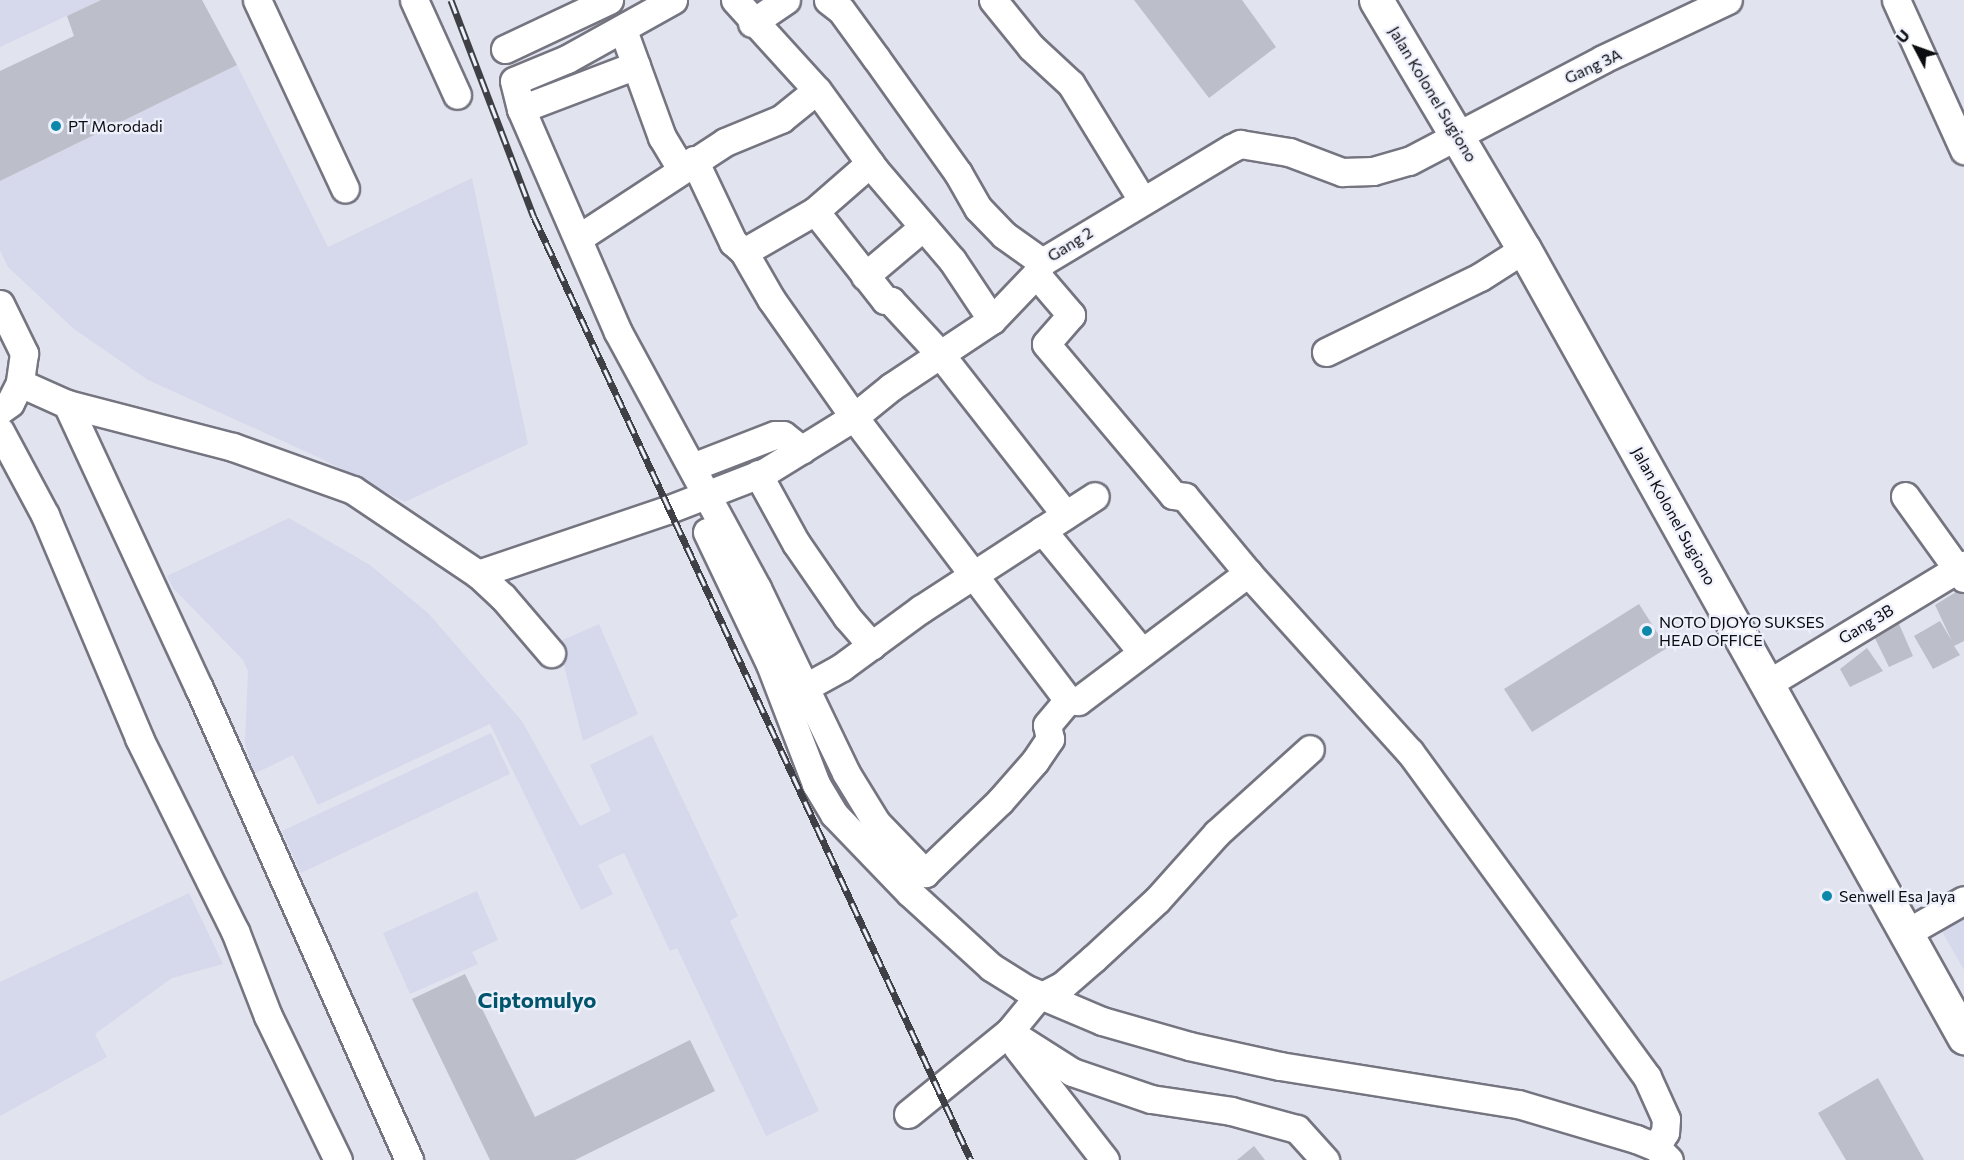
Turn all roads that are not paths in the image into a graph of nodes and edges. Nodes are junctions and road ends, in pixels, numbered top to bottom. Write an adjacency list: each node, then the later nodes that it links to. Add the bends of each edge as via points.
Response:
1 (257, 0): 23 (street)
2 (414, 0): 17 (street)
3 (609, 0): 14 (street)
4 (674, 0): 12 (street)
5 (735, 0): 13 (street)
6 (786, 0): 13 (street)
7 (828, 0): 30 (street, via 841,10 876,58 958,173 978,208)
8 (993, 0): 24 (street, via 1031,47 1071,84)
9 (1376, 0): 19 (highway, Jalan Kolonel Sugiono)
10 (1896, 0): 20 (street)
11 (1723, 1): 19 (street, Gang 3A)
12 (629, 17): 15 (street); 18 (street, via 514,81)
13 (753, 23): 16 (street)
14 (505, 49)
15 (636, 64): 18 (street); 22 (street, via 662,137)
16 (817, 90): 21 (street); 22 (street, via 782,119 725,142)
17 (457, 95)
18 (521, 109): 27 (street)
19 (1458, 135): 24 (street, Gang 2, via 1409,161 1373,171 1342,172 1288,152 1240,144); 28 (highway, Jalan Kolonel Sugiono)
20 (1964, 150)
21 (870, 163): 25 (street); 26 (street)
22 (688, 165): 27 (street); 29 (street, via 733,242)
23 (345, 189)
24 (1142, 200): 30 (street, Gang 2)
25 (815, 211): 29 (street); 31 (street)
26 (923, 227): 31 (street); 33 (street, via 952,260)
27 (580, 237): 42 (street, via 618,332)
28 (1524, 249): 34 (street, via 1480,277); 56 (highway, Jalan Kolonel Sugiono)
29 (744, 252): 39 (street, via 771,299)
30 (1039, 268): 33 (street, Gang 2); 50 (street, via 1071,315 1046,344 1173,495 1185,496)
31 (866, 276): 35 (street)
32 (0, 304): 36 (street, via 24,353)
33 (992, 320): 35 (street, Gang 2)
34 (1326, 352)
35 (940, 354): 39 (street, Gang 2); 47 (street)
36 (20, 383): 37 (street); 38 (street, via 10,403)
37 (67, 404): 51 (street, via 223,444 327,480 375,504); 68 (street)
38 (0, 410)
39 (854, 417): 41 (street, Gang 2); 52 (street)
40 (0, 431): 67 (street, via 45,515 139,738 235,931 268,1016)
41 (802, 450): 42 (street, via 783,435 775,435); 43 (street, Gang 2)
42 (692, 467): 46 (street)
43 (758, 474): 46 (street, Gang 2); 53 (street, via 796,543)
44 (1095, 496): 47 (street)
45 (1905, 496): 49 (street)
46 (698, 497): 51 (street, Gang 2); 57 (street, via 756,588); 62 (street, via 770,664 816,784 834,814 909,892 991,967)
47 (1066, 515): 48 (street)
48 (1042, 530): 52 (street); 54 (street)
49 (1962, 571): 56 (street, Gang 3B)
50 (1248, 573): 54 (street); 66 (street, via 1410,752 1647,1077 1666,1119)
51 (478, 574): 55 (street, via 504,597)
52 (973, 576): 53 (street); 58 (street)
53 (872, 646): 57 (street)
54 (1142, 652): 58 (street, via 1078,701)
55 (552, 653)
56 (1769, 683): 61 (highway, Jalan Kolonel Sugiono)
57 (804, 688): 58 (street, via 846,773 876,822 925,873 1035,761 1050,740 1047,725)
58 (1068, 700)
59 (1310, 750): 62 (street, via 1217,833 1141,915 1063,985)
60 (1964, 900): 61 (street)
61 (1908, 932): 64 (highway, Jalan Kolonel Sugiono)
62 (1041, 996): 63 (street); 66 (street, via 1101,1021 1189,1046 1280,1066 1518,1104)
63 (1008, 1033): 65 (street); 69 (street); 70 (street, via 1072,1072 1151,1099 1231,1111 1297,1128)
64 (1964, 1037)
65 (908, 1114)
66 (1662, 1153)
67 (338, 1160)
68 (409, 1160)
69 (1105, 1160)
70 (1325, 1160)

